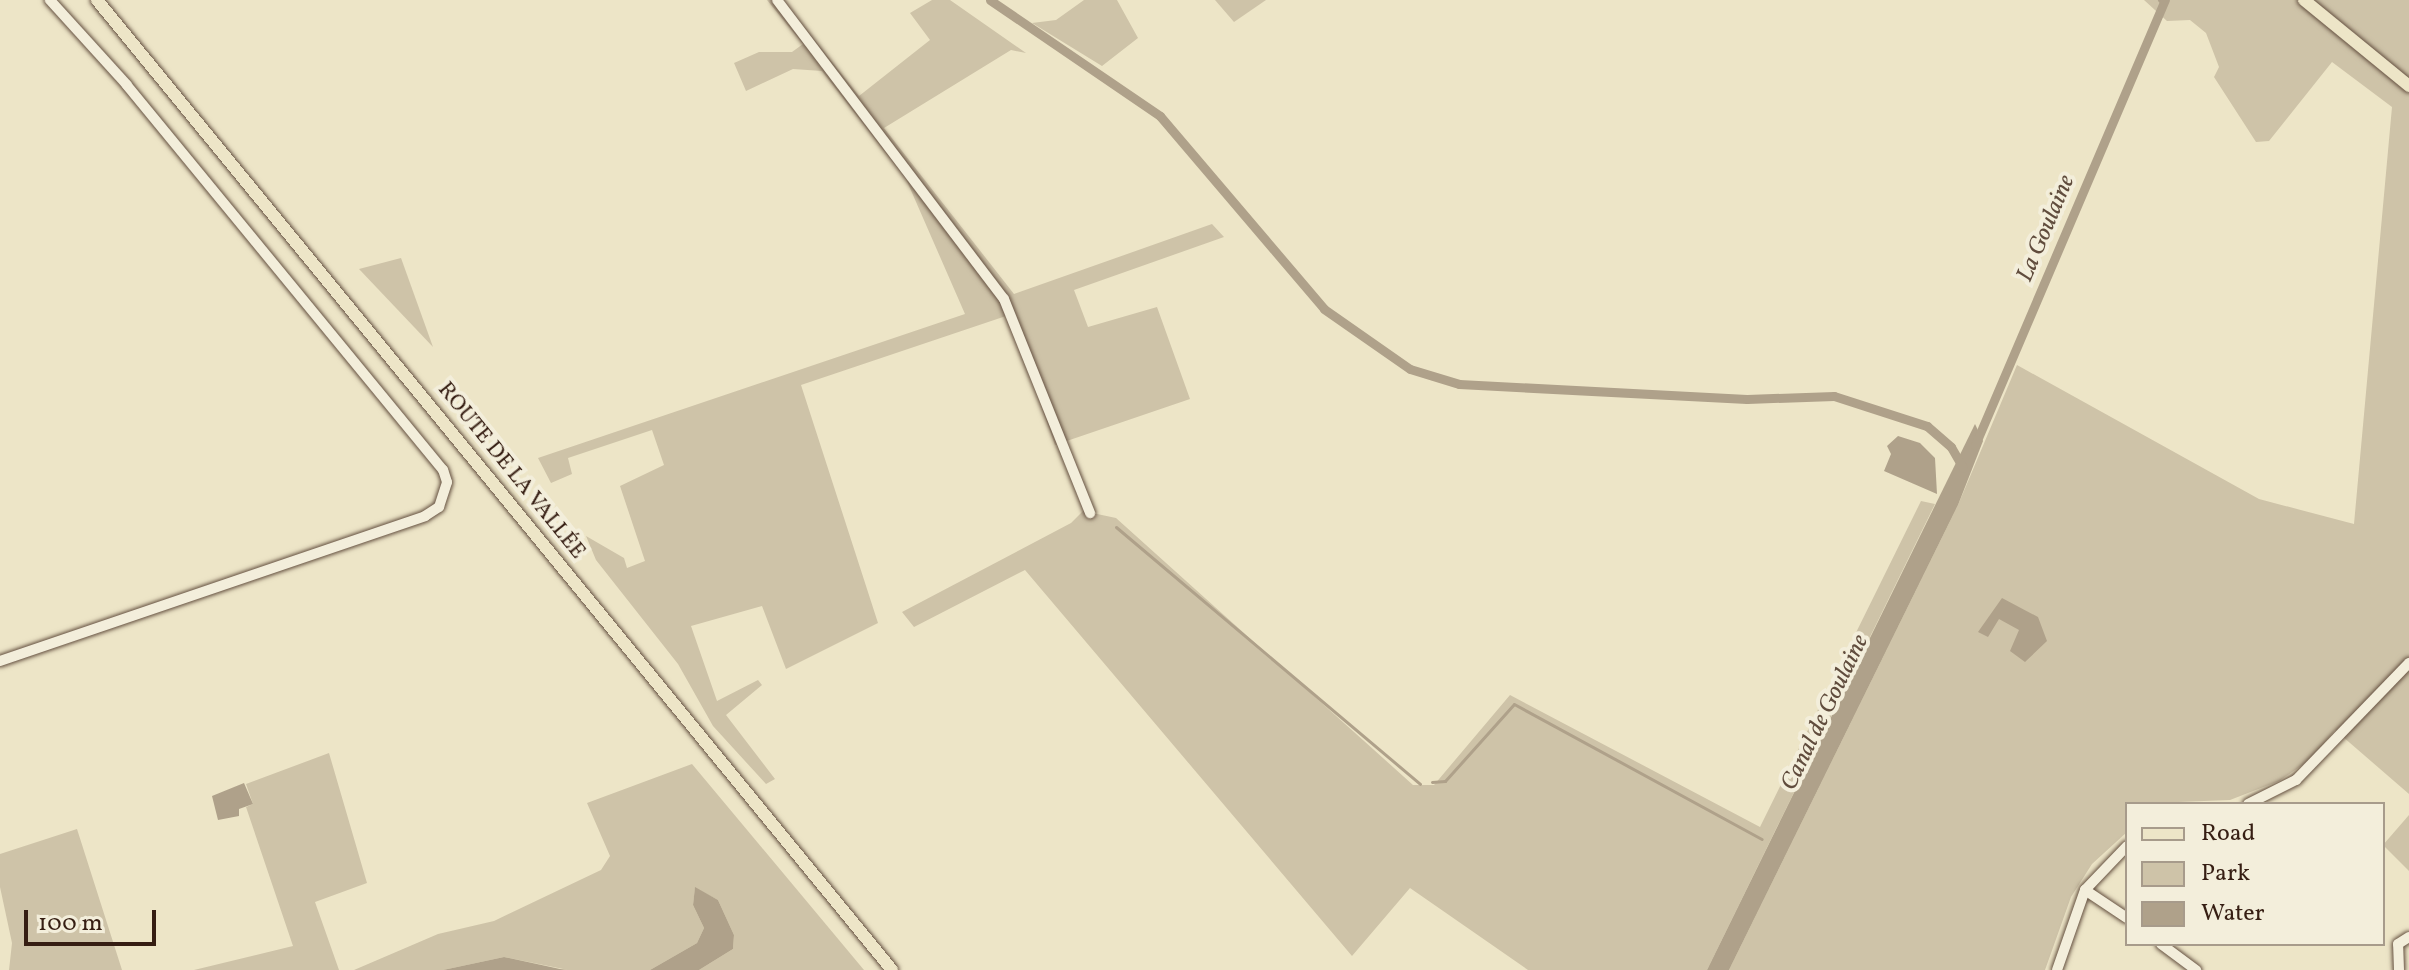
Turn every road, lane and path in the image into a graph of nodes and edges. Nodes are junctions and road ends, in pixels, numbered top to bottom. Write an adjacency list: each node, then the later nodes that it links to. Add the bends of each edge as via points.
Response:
1 (50, 0): 7 (street, via 127,85 443,470 447,482 439,507 425,516)
2 (97, 0): 15 (main road, ROUTE DE LA VALLÉE)
3 (777, 0): 6 (street, via 1004,299)
4 (2304, 0): 5 (main road)
5 (2409, 86)
6 (1090, 513)
7 (0, 661)
8 (2409, 663): 9 (street, via 2296,780)
9 (2252, 802)
10 (2125, 848): 11 (street)
11 (2085, 890): 12 (street); 16 (street)
12 (2125, 917)
13 (2409, 937): 18 (street, via 2398,944)
14 (2164, 946): 17 (street)
15 (892, 970)
16 (2057, 970)
17 (2196, 970)
18 (2399, 970)

